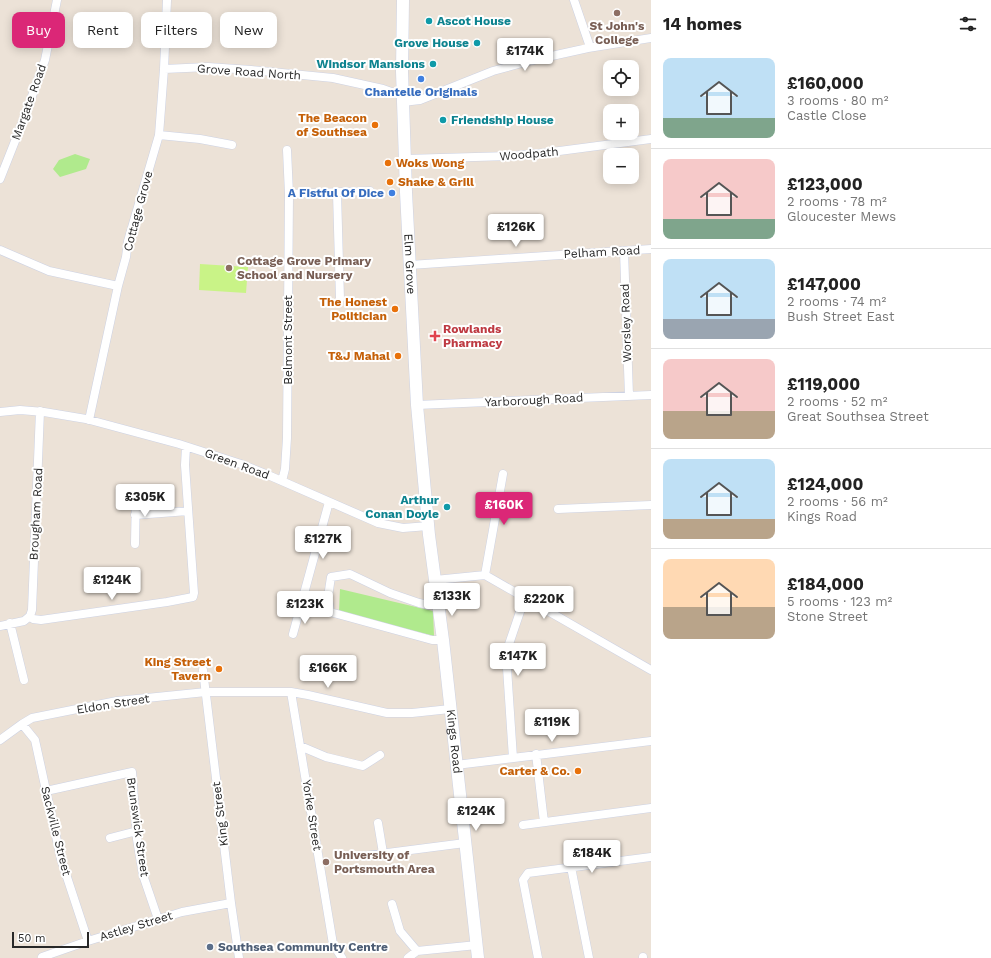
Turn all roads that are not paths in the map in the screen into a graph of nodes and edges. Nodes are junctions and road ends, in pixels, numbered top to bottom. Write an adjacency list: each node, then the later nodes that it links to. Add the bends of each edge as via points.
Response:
1 (57, 0): 14 (street, Margate Road, via 45,60)
2 (167, 0): 7 (street, Cottage Grove)
3 (403, 0): 8 (main road, Elm Grove)
4 (574, 0): 6 (street)
5 (651, 38): 6 (street)
6 (590, 47): 8 (street, via 507,67 420,100)
7 (164, 69): 8 (street, Grove Road North, via 208,67 333,78 383,89); 9 (street, Cottage Grove)
8 (403, 99): 13 (main road, Elm Grove)
9 (159, 135): 11 (street); 22 (street, Cottage Grove, via 128,241)
10 (651, 139): 13 (street, Woodpath, via 517,156)
11 (232, 145)
12 (287, 150): 17 (street, Belmont Street)
13 (405, 159): 21 (main road, Elm Grove)
14 (0, 179)
15 (370, 191): 16 (street)
16 (337, 193): 17 (street); 23 (street)
17 (289, 194): 32 (street, Belmont Street, via 287,438)
18 (651, 249): 20 (street, Pelham Road)
19 (0, 250): 22 (street, via 49,271)
20 (624, 251): 21 (street, Pelham Road); 25 (street, Worsley Road)
21 (410, 264): 26 (main road, Elm Grove)
22 (118, 286): 29 (street, Cottage Grove)
23 (340, 299)
24 (651, 395): 25 (street, Yarborough Road)
25 (629, 396): 26 (street, Yarborough Road)
26 (417, 405): 39 (main road, Elm Grove)
27 (40, 411): 28 (street, Green Road); 29 (street, Green Road); 45 (street, Brougham Road)
28 (0, 412)
29 (89, 420): 30 (street, Green Road)
30 (186, 447): 32 (street, Green Road, via 241,464); 37 (street)
31 (503, 474): 41 (street)
32 (282, 481): 34 (street, Green Road)
33 (136, 492): 38 (street)
34 (329, 502): 39 (street, Green Road, via 387,526); 48 (street)
35 (651, 505): 36 (street)
36 (558, 509)
37 (188, 512): 38 (street); 45 (street, via 194,596 41,620)
38 (135, 515): 40 (street)
39 (428, 526): 42 (main road, Kings Road)
40 (135, 544)
41 (485, 575): 42 (street); 43 (street)
42 (435, 580): 44 (main road, Kings Road)
43 (525, 597): 51 (street); 62 (street, via 506,653)
44 (438, 604): 49 (main road, Kings Road); 49 (street, via 419,603 390,593 350,574 331,577 328,597 330,612 432,640)
45 (30, 616): 46 (street, via 24,621)
46 (10, 623): 47 (street); 52 (street)
47 (0, 626)
48 (293, 634)
49 (443, 640): 55 (main road, Kings Road)
50 (204, 670): 53 (street, King Street)
51 (651, 670)
52 (24, 680)
53 (206, 692): 54 (street, Eldon Street); 56 (street, Eldon Street, via 117,701 32,718); 76 (street, King Street)
54 (291, 692): 55 (street, Eldon Street, via 387,713); 59 (street, Yorke Street)
55 (450, 709): 63 (main road, Kings Road)
56 (22, 724): 57 (street, Eldon Street); 64 (street, Sackville Street, via 35,740)
57 (0, 740)
58 (651, 741): 60 (street)
59 (300, 746): 61 (street, via 326,757 363,766); 84 (street, Yorke Street, via 333,944)
60 (536, 754): 62 (street); 66 (street)
61 (380, 755)
62 (513, 758): 63 (street)
63 (456, 765): 71 (main road, Kings Road)
64 (46, 791): 69 (street, Brunswick Street, via 132,772); 79 (street, Sackville Street, via 61,859)
65 (651, 808): 66 (street)
66 (544, 822): 68 (street)
67 (378, 823): 72 (street)
68 (523, 825)
69 (137, 831): 70 (street); 78 (street, Brunswick Street, via 143,875)
70 (110, 838)
71 (465, 843): 72 (street); 80 (main road, Kings Road)
72 (383, 852): 73 (street)
73 (364, 856)
74 (651, 857): 75 (street)
75 (571, 867): 87 (street, via 528,873 522,880); 88 (street)
76 (231, 904): 78 (street, Astley Street, via 182,912); 83 (street, King Street)
77 (392, 904): 81 (street, via 400,931)
78 (158, 919): 79 (street, Astley Street)
79 (88, 941): 82 (street, Astley Street)
80 (476, 945): 81 (street); 86 (main road, Kings Road)
81 (417, 951): 85 (street)
82 (43, 957)
83 (239, 958)
84 (342, 958)
85 (408, 958)
86 (478, 958)
87 (538, 958)
88 (589, 958)

